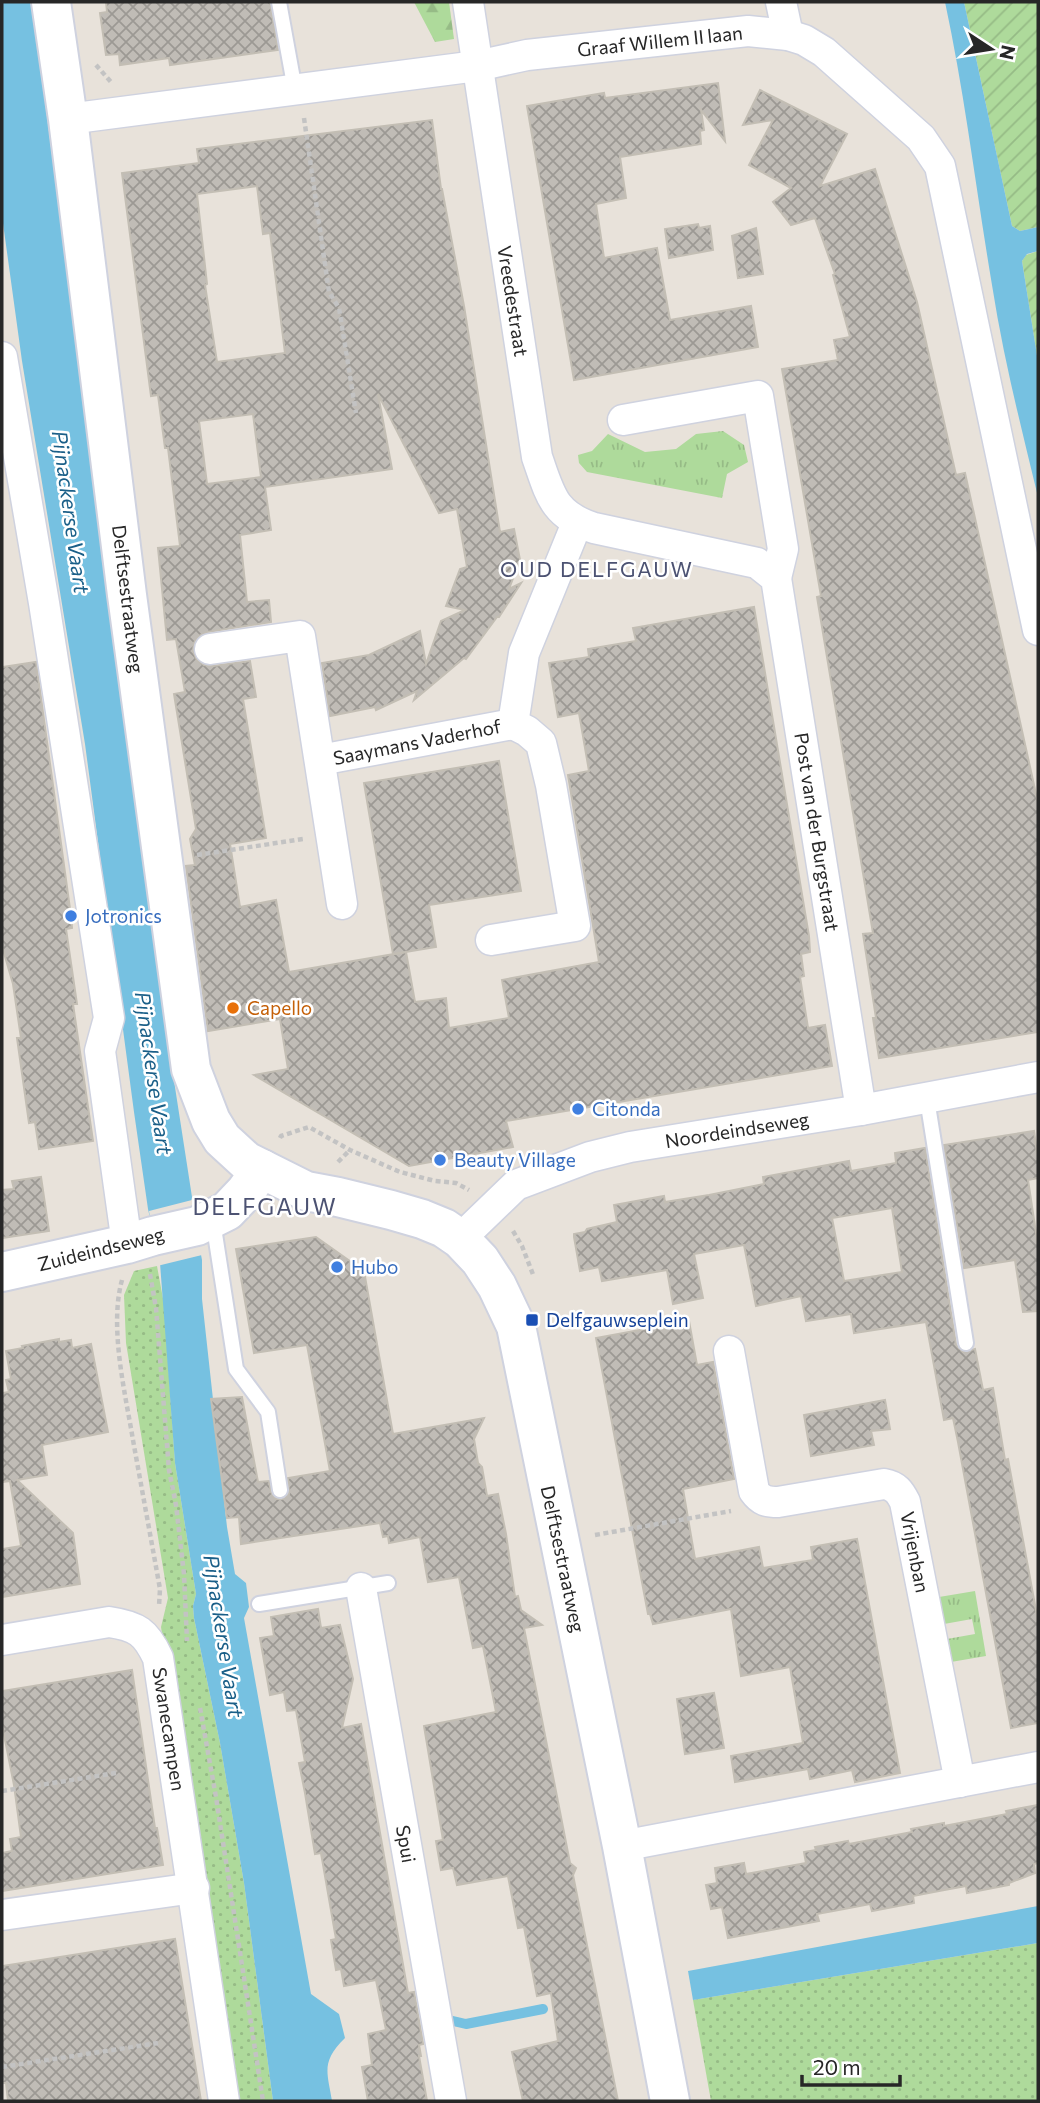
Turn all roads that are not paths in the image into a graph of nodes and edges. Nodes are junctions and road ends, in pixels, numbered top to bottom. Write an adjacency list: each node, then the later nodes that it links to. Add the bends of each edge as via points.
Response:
1 (51, 2): 8 (street, Delftsestraatweg)
2 (278, 2): 7 (lane)
3 (468, 2): 6 (street, Vreedestraat)
4 (781, 2): 5 (street)
5 (788, 35): 6 (street, Graaf Willem II laan, via 748,31 527,55); 13 (street, Graaf Willem II laan, via 824,52 921,138 940,166)
6 (477, 66): 7 (street, Graaf Willem II laan); 11 (street, Vreedestraat, via 537,457 558,508)
7 (297, 90): 8 (street, Graaf Willem II laan)
8 (68, 119): 22 (street, Delftsestraatweg, via 191,1069 222,1139)
9 (2, 356): 24 (street, via 109,1018 100,1051)
10 (623, 420): 12 (street, Post van der Burgstraat, via 758,396 783,549)
11 (578, 523): 12 (street); 15 (street, Saaymans Vaderhof, via 524,653)
12 (766, 571): 21 (street, Post van der Burgstraat)
13 (1038, 630)
14 (210, 649): 16 (street, Saaymans Vaderhof, via 300,636)
15 (513, 724): 16 (street, Saaymans Vaderhof); 18 (street, Saaymans Vaderhof, via 541,743 575,926)
16 (320, 760): 17 (street, Saaymans Vaderhof)
17 (342, 904)
18 (491, 940)
19 (1038, 1077): 20 (street, Noordeindseweg)
20 (927, 1099): 21 (street, Noordeindseweg); 27 (lane)
21 (861, 1110): 25 (street, Noordeindseweg, via 590,1157 516,1185)
22 (262, 1170): 23 (street, Zuideindseweg, via 236,1203); 25 (street, Delftsestraatweg, via 306,1191 422,1219)
23 (205, 1223): 24 (street, Zuideindseweg); 29 (lane, via 236,1369 268,1412)
24 (141, 1239): 26 (street, Zuideindseweg)
25 (460, 1239): 35 (street, Delftsestraatweg, via 497,1286 516,1326)
26 (2, 1272)
27 (966, 1343)
28 (729, 1351): 34 (street, Vrijenban, via 759,1498 778,1502 884,1484 892,1485 905,1502)
29 (280, 1490)
30 (374, 1585): 31 (lane); 39 (street, Spui)
31 (259, 1604)
32 (2, 1640): 36 (street, Swanecampen, via 109,1622 140,1631 151,1642 158,1658)
33 (1038, 1767): 34 (street)
34 (960, 1782): 35 (street)
35 (622, 1846): 40 (street, Delftsestraatweg)
36 (194, 1888): 37 (street); 38 (street, Swanecampen)
37 (2, 1915)
38 (224, 2101)
39 (451, 2101)
40 (670, 2101)

